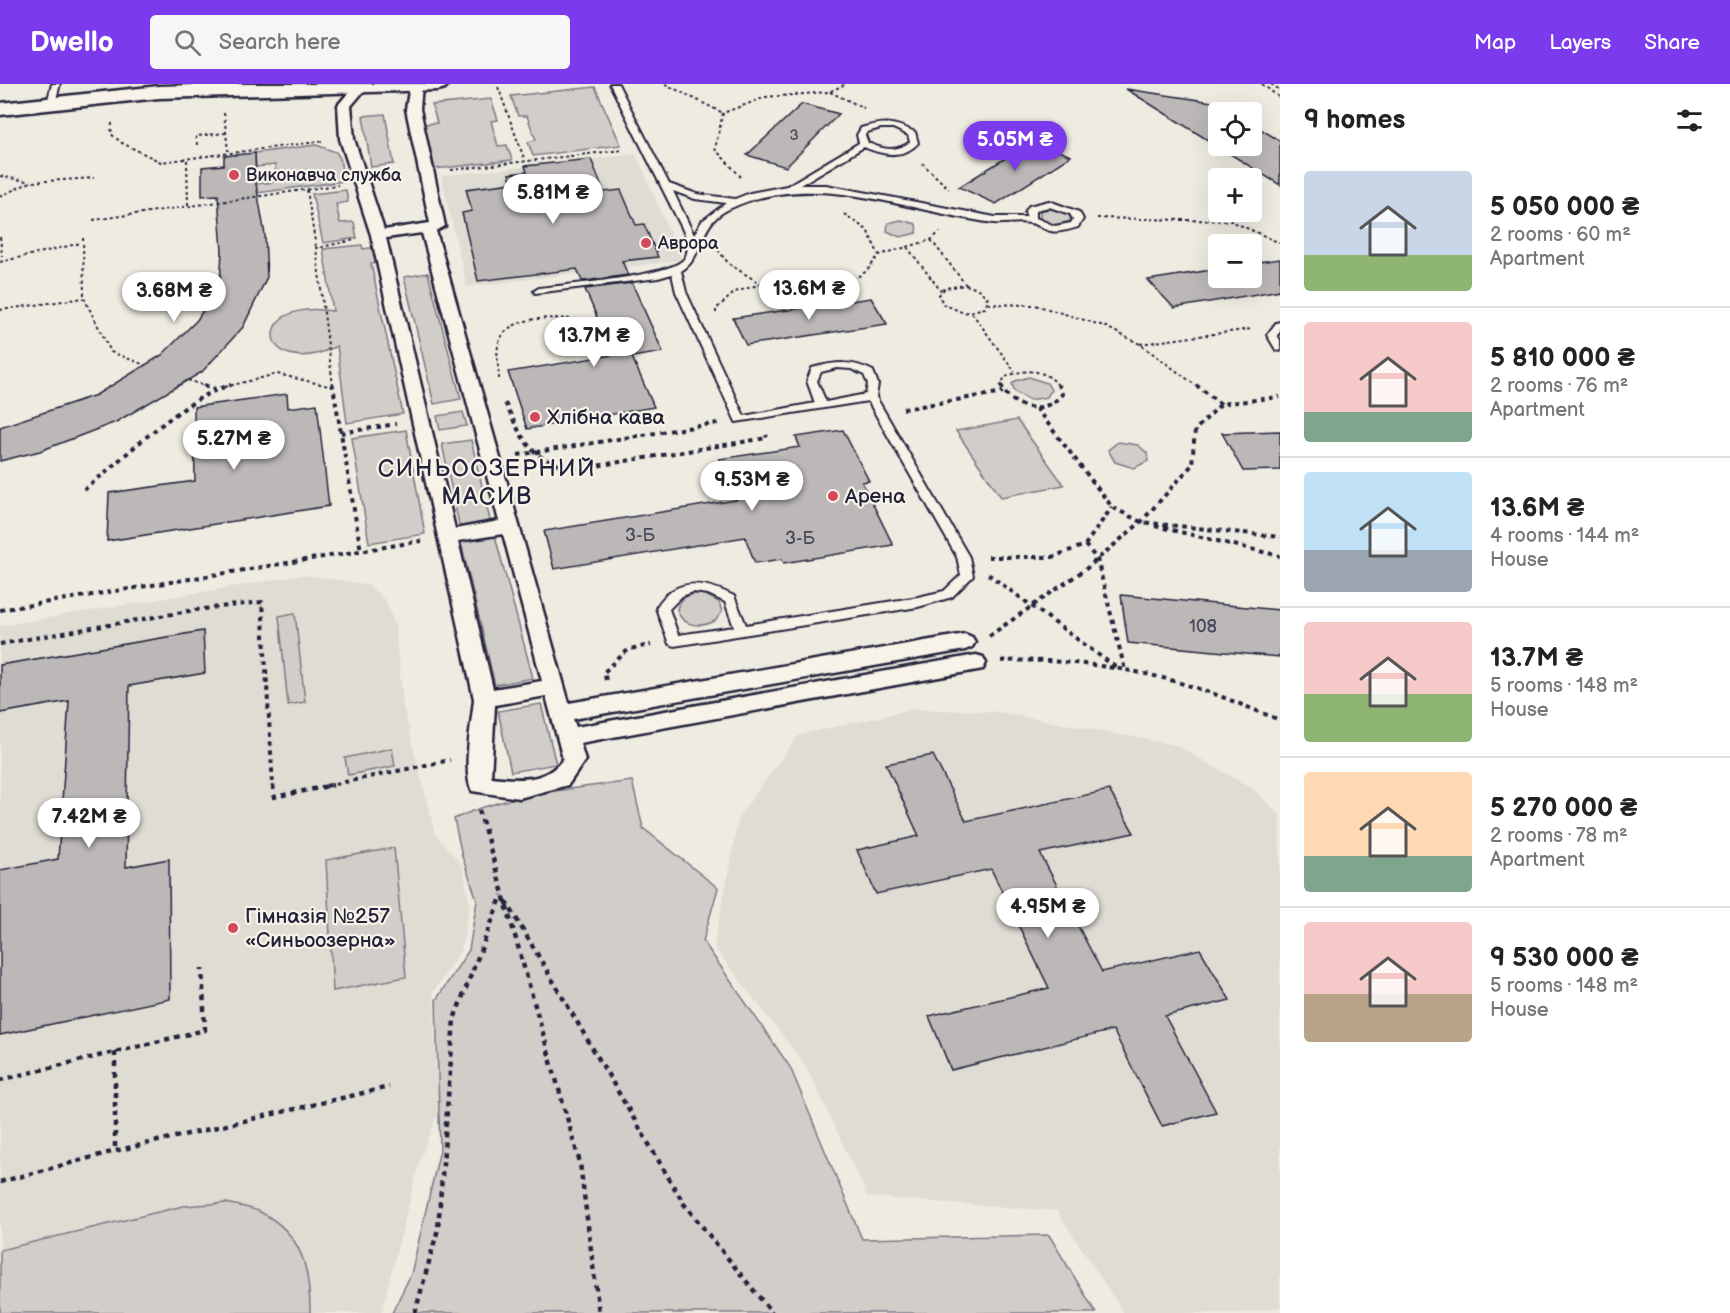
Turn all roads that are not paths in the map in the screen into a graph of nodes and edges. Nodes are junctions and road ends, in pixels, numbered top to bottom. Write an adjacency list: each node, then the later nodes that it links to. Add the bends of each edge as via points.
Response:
1 (186, 84): 6 (street)
2 (438, 84): 4 (street)
3 (614, 84): 10 (lane)
4 (405, 85): 5 (street); 14 (street, via 438,226)
5 (361, 87): 6 (street); 15 (street, via 344,105 347,139)
6 (159, 92): 7 (street)
7 (54, 94): 8 (street)
8 (0, 109)
9 (864, 144): 9 (lane, via 861,135 873,127 896,126 912,134 914,143 903,150 882,151); 11 (lane)
10 (666, 186): 12 (lane, via 695,196); 16 (lane)
11 (789, 188): 12 (lane); 13 (lane, via 826,188 975,217)
12 (734, 202): 16 (lane, via 705,223)
13 (1032, 220): 13 (lane, via 1062,229 1075,225 1078,219 1068,208 1049,204 1032,208)
14 (428, 228): 15 (street); 23 (street)
15 (378, 235): 24 (street)
16 (694, 245): 17 (lane, via 691,259)
17 (676, 271): 18 (lane); 22 (lane, via 681,292 740,420)
18 (539, 291)
19 (1279, 326): 20 (lane, via 1272,335)
20 (1280, 348)
21 (871, 397): 22 (lane); 22 (lane, via 873,384 868,373 852,363 835,365 816,370 812,381); 25 (lane, via 963,557 967,576 948,594 918,602)
22 (822, 406)
23 (510, 526): 24 (street); 27 (street)
24 (446, 537): 28 (street)
25 (741, 628): 25 (lane, via 674,641 662,608 672,594 692,587 709,587 730,599)
26 (710, 686): 29 (street); 30 (street); 30 (street, via 960,642 972,664)
27 (554, 687): 28 (street); 31 (street)
28 (485, 699): 33 (street, via 480,785 519,789 560,779 574,760)
29 (612, 704): 31 (street); 32 (street)
30 (719, 710): 32 (street)
31 (561, 713): 33 (street)
32 (620, 728): 33 (street)
33 (568, 737)

